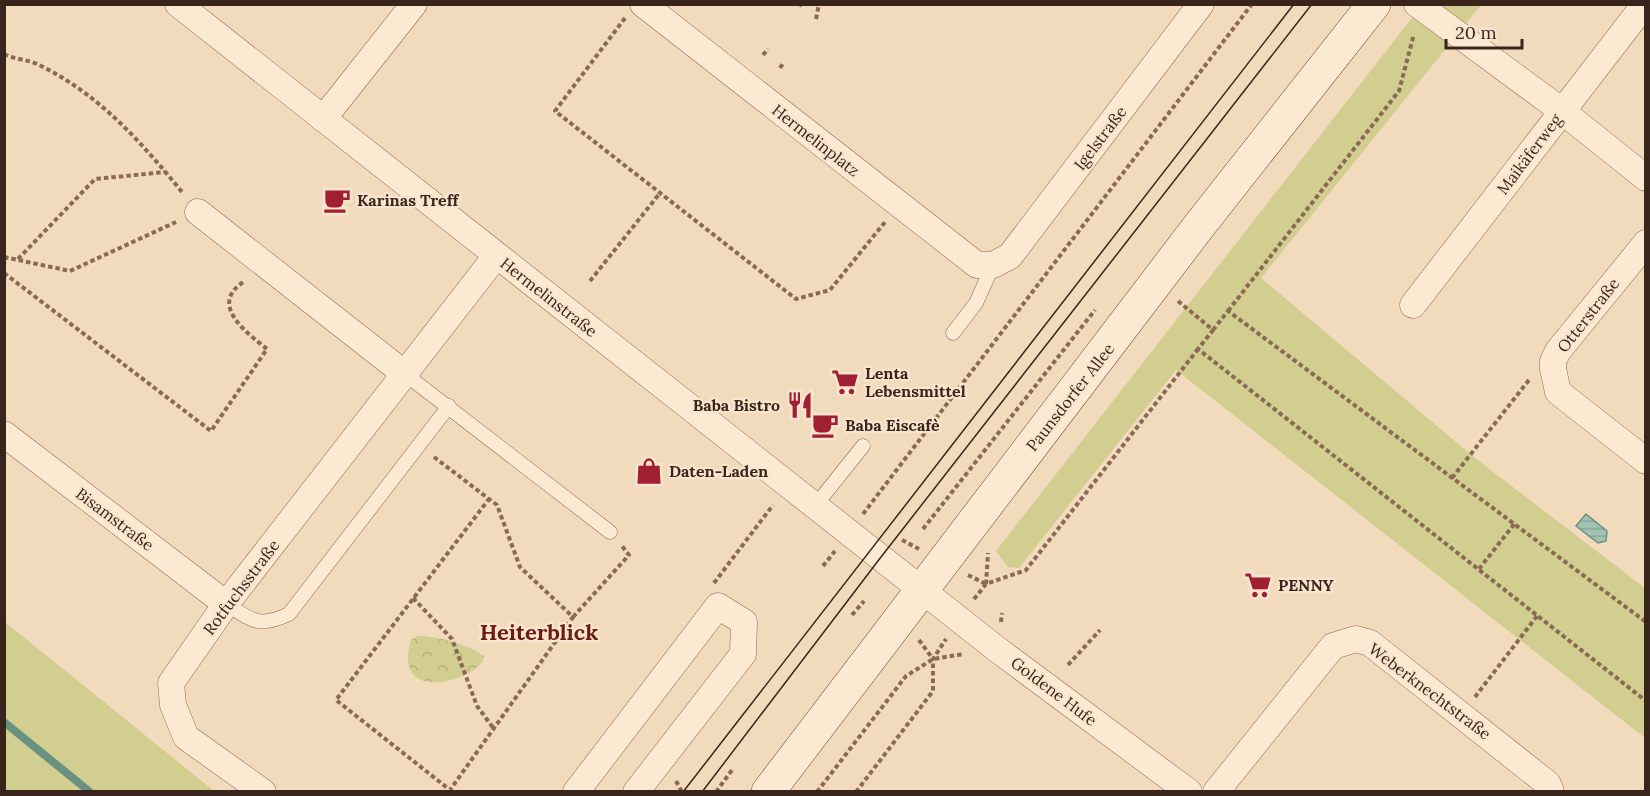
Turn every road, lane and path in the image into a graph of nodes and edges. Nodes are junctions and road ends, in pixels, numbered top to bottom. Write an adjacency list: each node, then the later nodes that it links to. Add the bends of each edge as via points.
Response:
1 (178, 4): 17 (street, Hermelinstraße)
2 (414, 4): 17 (street)
3 (819, 4): 10 (path)
4 (1201, 4): 27 (street, Igelstraße, via 1010,256)
5 (1252, 4): 48 (path)
6 (1374, 4): 53 (main road, Paunsdorfer Allee)
7 (1645, 4): 16 (street, Maikäferweg)
8 (636, 9): 20 (path, via 555,111); 21 (street, Hermelinplatz)
9 (1415, 15): 16 (street); 33 (path, via 1414,37 1399,91)
10 (816, 19)
11 (768, 49): 13 (path)
12 (4, 54): 18 (path, via 38,64 79,88 117,118)
13 (763, 55)
14 (784, 62): 15 (path)
15 (780, 68)
16 (1562, 111): 19 (street); 32 (street, Maikäferweg)
17 (323, 119): 24 (street, Hermelinstraße)
18 (165, 172): 22 (path); 26 (path, via 95,179)
19 (1646, 178)
20 (660, 193): 21 (path, via 796,299 830,290); 30 (path)
21 (899, 205): 27 (street, Hermelinplatz, via 977,265)
22 (198, 212): 26 (path, via 70,271); 38 (street)
23 (1646, 243): 37 (street, Otterstraße)
24 (496, 256): 38 (street, Rotfuchsstraße); 45 (street, Hermelinstraße)
25 (4, 257): 26 (path)
26 (17, 260)
27 (993, 266): 35 (lane, via 976,303)
28 (4, 273): 29 (path, via 211,431 267,350 240,328 232,316 230,301 238,285)
29 (252, 277)
30 (590, 281)
31 (1177, 301): 34 (path)
32 (1413, 305)
33 (1228, 311): 34 (path); 44 (path)
34 (1212, 330): 36 (path)
35 (952, 333)
36 (1198, 349): 51 (path); 52 (path, via 1026,570)
37 (1553, 361): 43 (street, Otterstraße, via 1558,392); 44 (path, via 1519,391)
38 (405, 374): 39 (lane); 56 (street, Rotfuchsstraße)
39 (449, 406): 41 (lane); 50 (lane)
40 (4, 434): 56 (street, Bisamstraße)
41 (419, 445): 46 (path); 56 (lane, via 289,614 270,623 250,619)
42 (863, 446): 47 (lane)
43 (1646, 461)
44 (1452, 478): 49 (path)
45 (788, 485): 47 (street, Hermelinstraße); 57 (path, via 713,585)
46 (489, 499): 54 (path); 60 (path, via 497,505 520,567)
47 (815, 506): 53 (street, Hermelinstraße)
48 (861, 517)
49 (1515, 523): 51 (path); 61 (path)
50 (610, 532): 60 (path, via 629,555)
51 (1479, 569): 59 (path)
52 (986, 584)
53 (921, 588): 77 (main road, Paunsdorfer Allee); 80 (street, Goldene Hufe)
54 (413, 598): 68 (path, via 452,639 477,706); 71 (path, via 336,700)
55 (864, 601): 58 (path)
56 (226, 604): 72 (street, Rotfuchsstraße, via 171,684 173,705 186,737)
57 (718, 606): 73 (street); 74 (street, via 744,622 743,654)
58 (852, 615)
59 (1537, 616): 66 (path); 67 (path)
60 (573, 617): 68 (path)
61 (1646, 622)
62 (1100, 630): 65 (path)
63 (960, 655): 64 (path)
64 (933, 659): 78 (path, via 906,676); 79 (path, via 933,691)
65 (1068, 665)
66 (1646, 701)
67 (1462, 714): 81 (street, Weberknechtstraße, via 1370,643 1343,641 1334,646); 82 (street, Weberknechtstraße, via 1548,784)
68 (494, 729): 71 (path)
69 (732, 770): 76 (path)
70 (673, 786): 75 (path, via 677,780)
71 (450, 791)
72 (262, 792)
73 (576, 792)
74 (636, 792)
75 (682, 792)
76 (716, 792)
77 (768, 792)
78 (817, 792)
79 (856, 792)
80 (1189, 792)
81 (1216, 792)
82 (1551, 792)

